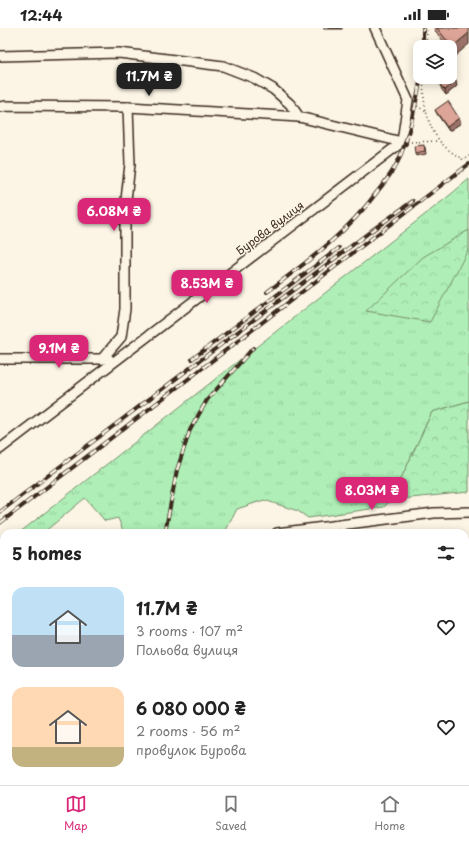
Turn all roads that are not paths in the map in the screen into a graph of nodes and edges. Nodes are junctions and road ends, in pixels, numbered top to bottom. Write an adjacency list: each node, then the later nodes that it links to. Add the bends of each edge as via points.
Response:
1 (375, 28): 6 (street, via 408,100)
2 (0, 56): 5 (street, via 119,53 223,66 254,78 273,89 290,104)
3 (0, 107): 4 (street)
4 (128, 107): 5 (street); 7 (street, via 130,164 125,209 125,309 121,337)
5 (299, 117): 6 (street)
6 (402, 142): 8 (street, Бурова вулиця)
7 (102, 358): 8 (street); 9 (street)
8 (119, 358): 10 (street, Бурова вулиця)
9 (0, 359)
10 (0, 449)
11 (469, 512): 12 (street, via 434,513)
12 (342, 529)

